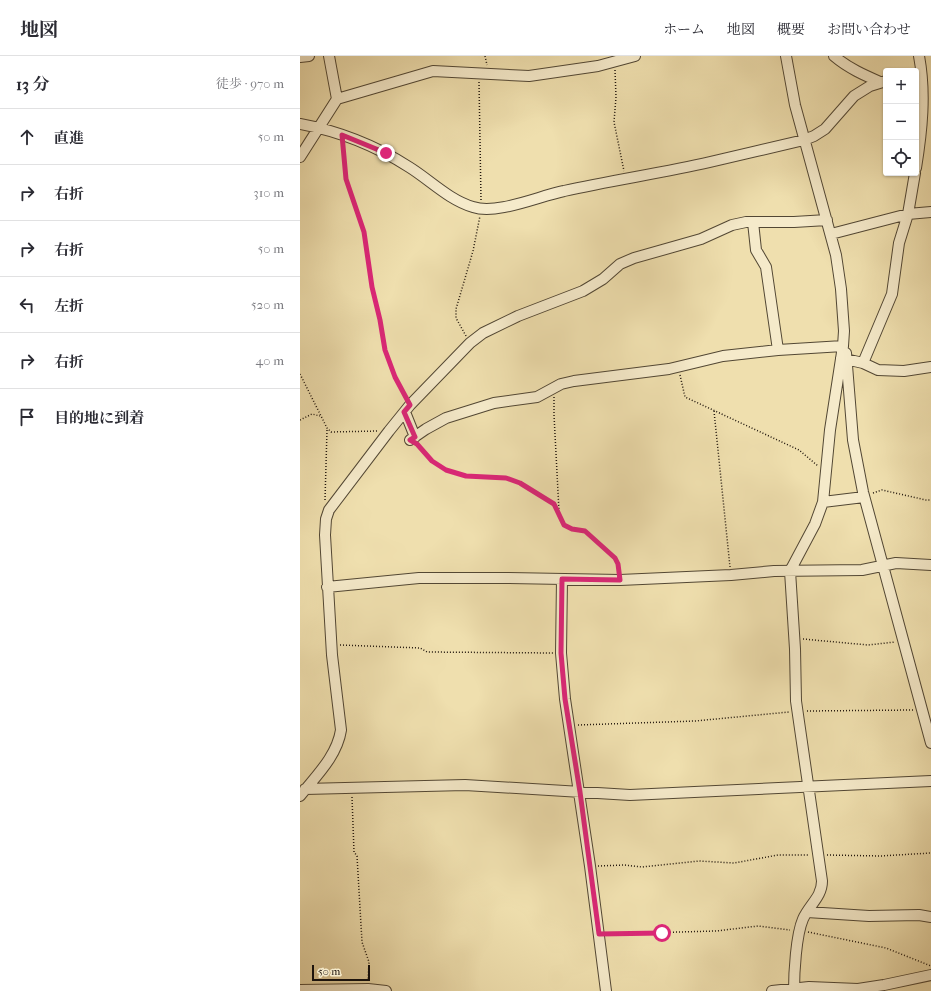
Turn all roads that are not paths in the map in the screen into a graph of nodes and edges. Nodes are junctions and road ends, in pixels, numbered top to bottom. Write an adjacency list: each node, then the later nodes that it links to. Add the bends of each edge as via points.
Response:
1 (309, 56): 7 (street)
2 (329, 56): 10 (street)
3 (635, 56): 10 (street, via 614,62 529,76 433,71)
4 (786, 56): 15 (street)
5 (834, 56): 9 (street, via 853,69)
6 (919, 56): 8 (street)
7 (300, 57)
8 (923, 75): 13 (street)
9 (883, 81): 15 (street, via 854,96 825,129)
10 (338, 99): 12 (street)
11 (300, 124): 12 (street)
12 (320, 128): 15 (street, via 386,153 461,203 492,210 549,194); 17 (street)
13 (920, 132): 14 (street); 16 (street)
14 (931, 134)
15 (804, 140): 21 (street)
16 (919, 141)
17 (300, 157)
18 (914, 176): 20 (street)
19 (931, 212): 20 (street)
20 (908, 214): 23 (street); 28 (street, via 899,243 892,294)
21 (827, 220): 22 (street); 23 (street)
22 (753, 222): 26 (street, via 756,250 766,267); 30 (street, via 732,225 701,239 634,258 620,264 603,279 583,291 518,316 483,333 470,343)
23 (831, 234): 24 (street, via 841,289)
24 (844, 331): 25 (street); 27 (street)
25 (843, 346): 26 (street); 27 (street)
26 (778, 350): 30 (street, via 723,356 678,366 561,384 537,397 494,402 446,418 413,438)
27 (844, 359): 28 (street); 31 (street, via 853,440); 32 (street, via 830,430)
28 (863, 362): 29 (street, via 878,370 904,371)
29 (931, 367)
30 (407, 409): 37 (street, via 330,510 325,535)
31 (864, 497): 32 (street); 34 (street)
32 (823, 502): 35 (street, via 816,524)
33 (931, 565): 34 (street, via 896,563)
34 (882, 566): 35 (street, via 862,570); 38 (street)
35 (790, 571): 36 (street, via 620,580); 40 (street, via 796,701)
36 (562, 579): 37 (street, via 419,578); 41 (street, via 561,653 565,699)
37 (327, 587): 42 (street, via 340,741)
38 (931, 743)
39 (931, 781): 40 (street)
40 (808, 787): 41 (street, via 630,795); 43 (street, via 822,888)
41 (580, 792): 42 (street, via 465,785 352,787); 50 (street)
42 (303, 793)
43 (807, 912): 44 (street); 48 (street, via 800,931)
44 (931, 917)
45 (931, 975): 48 (street, via 858,989 809,987)
46 (300, 990): 47 (street)
47 (370, 990): 49 (street)
48 (794, 990): 51 (street)
49 (386, 991)
50 (606, 991)
51 (772, 991)

